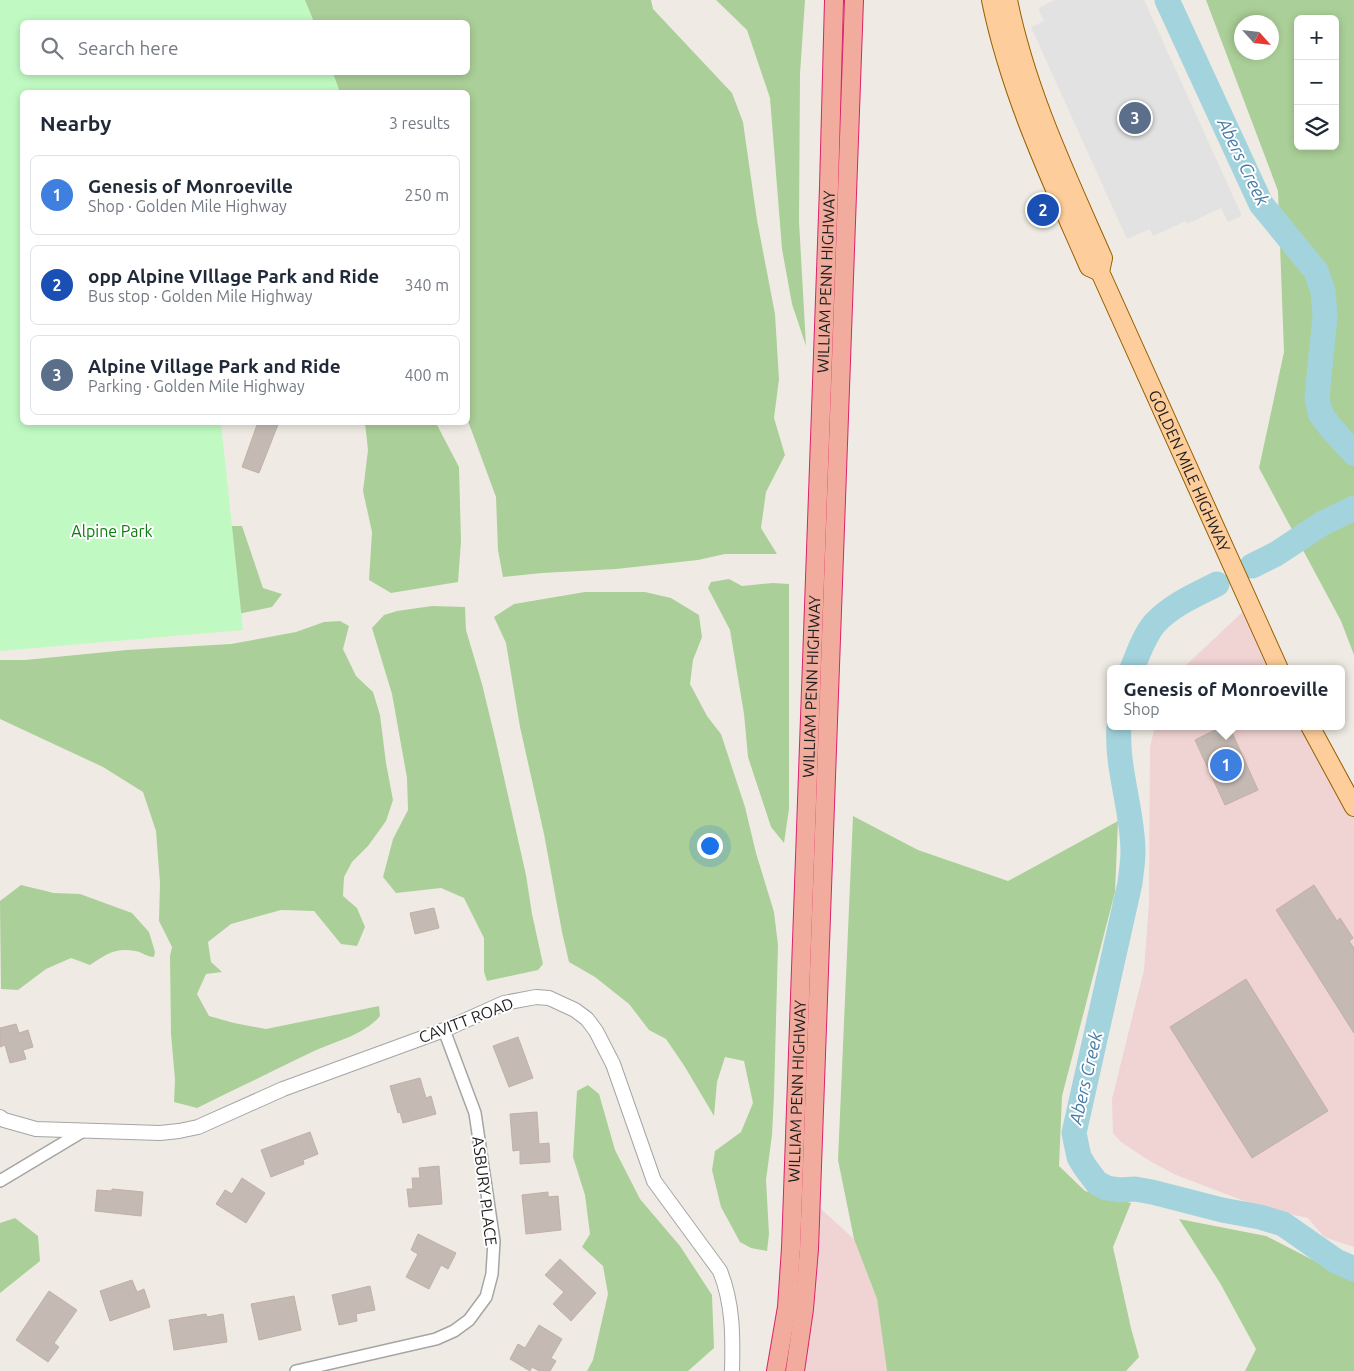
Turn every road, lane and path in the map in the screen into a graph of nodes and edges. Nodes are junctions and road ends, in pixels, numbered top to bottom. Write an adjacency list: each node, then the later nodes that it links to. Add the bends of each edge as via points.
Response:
1 (834, 0): 15 (highway, WILLIAM PENN HIGHWAY, via 791,1248)
2 (854, 0): 16 (highway, WILLIAM PENN HIGHWAY, via 809,1249)
3 (991, 0): 5 (main road, GOLDEN MILE HIGHWAY, via 1013,83 1039,152 1089,267)
4 (1008, 0): 5 (main road, GOLDEN MILE HIGHWAY, via 1029,78 1054,146 1103,258)
5 (1100, 272): 6 (main road, GOLDEN MILE HIGHWAY)
6 (1277, 665)
7 (1312, 730): 8 (main road)
8 (1354, 807)
9 (444, 1030): 11 (street, CAVITT ROAD, via 284,1089 198,1127 160,1133); 13 (street, ASBURY PLACE, via 475,1113 494,1241 492,1274 486,1297 468,1320 436,1339); 14 (street, CAVITT ROAD, via 504,1003 536,997 563,1003 587,1019 613,1064 654,1181 720,1271 725,1283 730,1312)
10 (0, 1117): 11 (street, CAVITT ROAD, via 36,1129)
11 (86, 1130): 12 (street)
12 (0, 1181)
13 (296, 1371)
14 (732, 1371)
15 (776, 1371)
16 (794, 1371)

